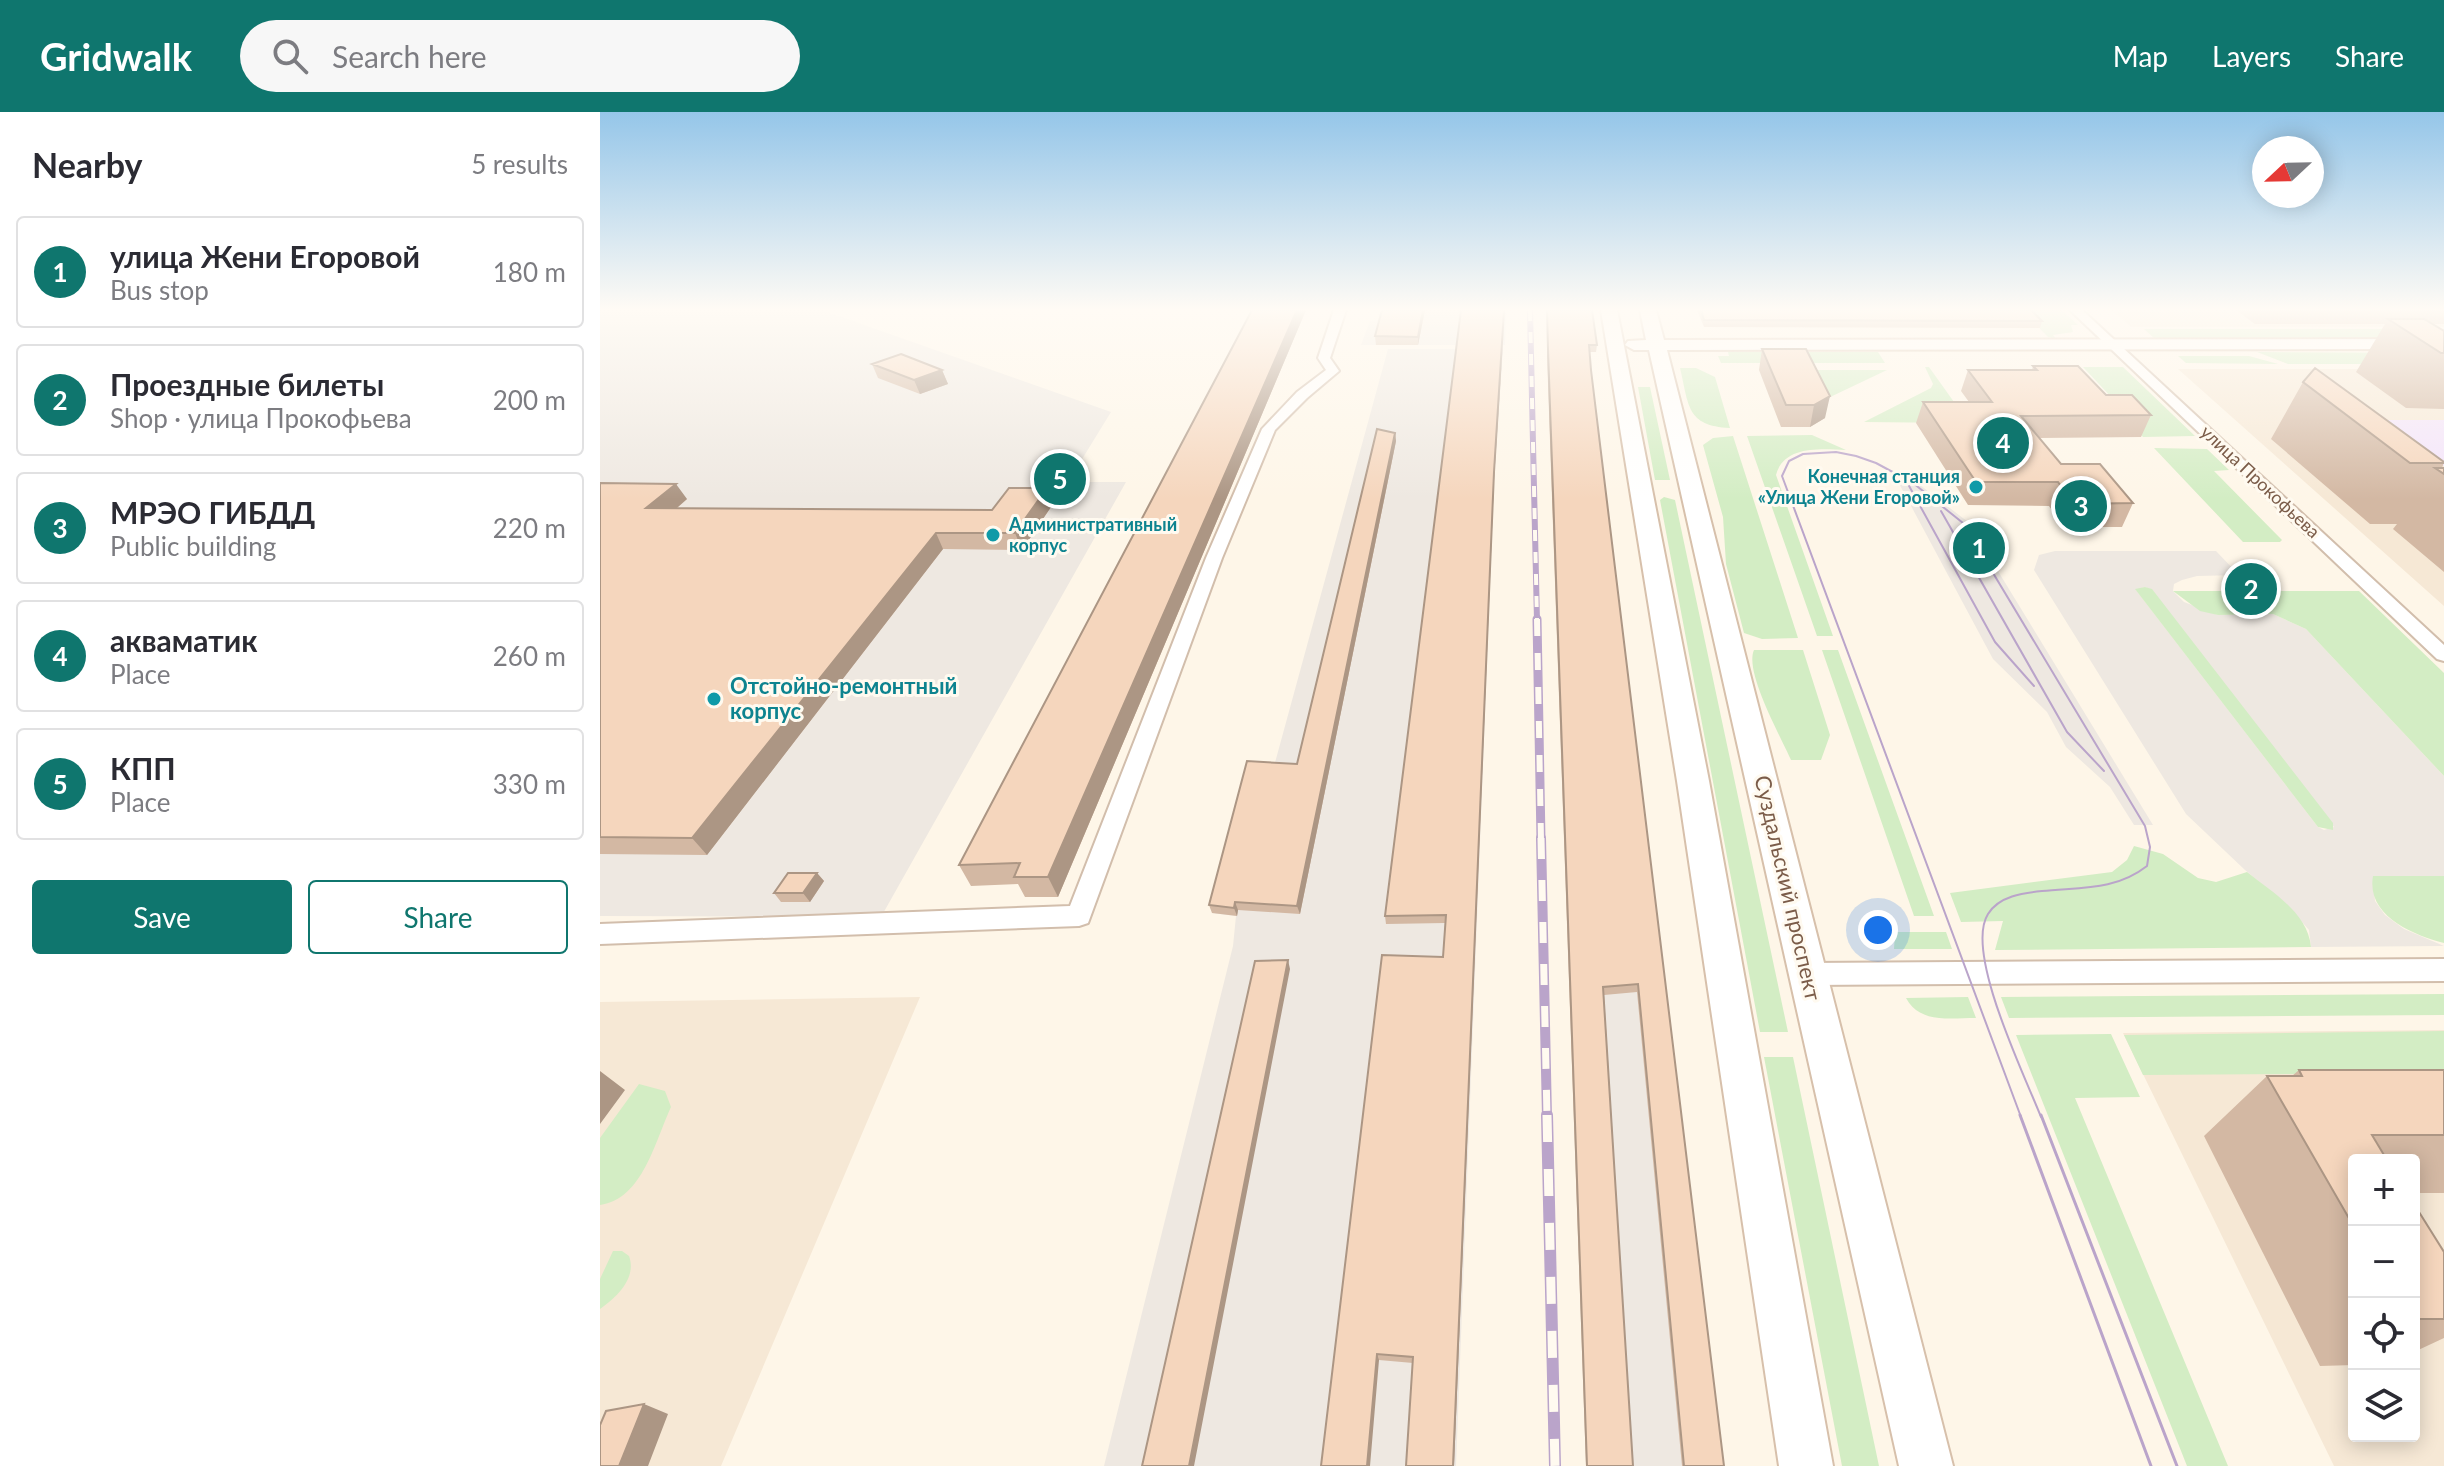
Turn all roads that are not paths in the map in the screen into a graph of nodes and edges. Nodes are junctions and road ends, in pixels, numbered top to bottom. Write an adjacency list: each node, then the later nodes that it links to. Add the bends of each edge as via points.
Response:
1 (1330, 373): 8 (street, via 1269,429 1214,558 1079,916)
2 (1620, 373): 5 (main road)
3 (1662, 373): 6 (main road, Суздальский проспект)
4 (2144, 373): 7 (street, улица Прокофьева)
5 (1644, 494): 6 (main road, via 1665,485); 11 (main road)
6 (1692, 497): 10 (main road, Суздальский проспект)
7 (2444, 655)
8 (600, 934)
9 (2444, 970): 10 (street)
10 (1808, 974): 12 (main road, Суздальский проспект)
11 (1806, 1466)
12 (1926, 1466)

